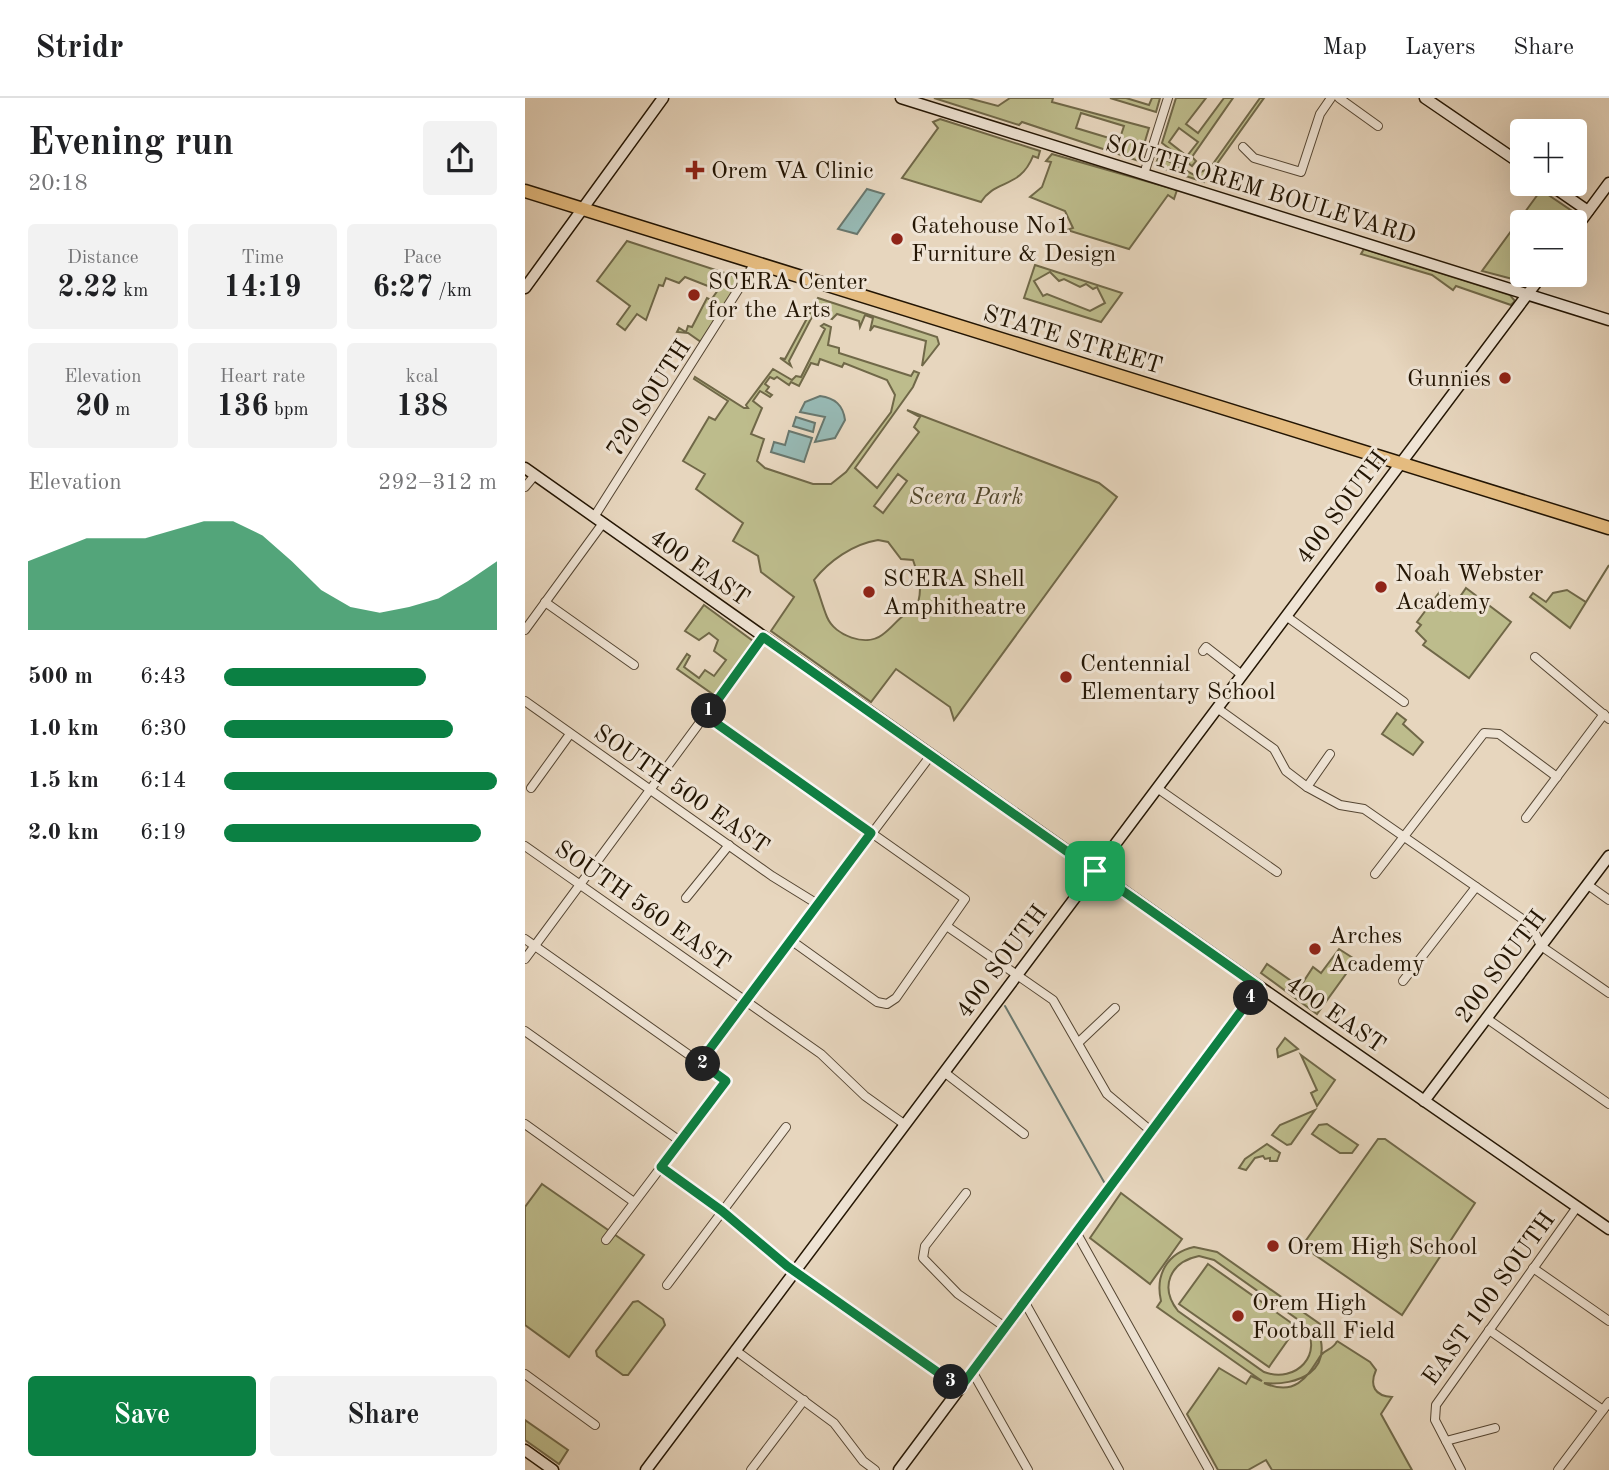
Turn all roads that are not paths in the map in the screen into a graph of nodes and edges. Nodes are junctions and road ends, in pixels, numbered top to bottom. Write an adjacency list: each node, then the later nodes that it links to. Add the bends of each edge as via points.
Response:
1 (663, 98): 14 (street)
2 (1167, 98): 10 (street)
3 (1331, 98): 8 (street, via 1320,114 1301,172 1254,158)
4 (1339, 98): 7 (street)
5 (1425, 98): 9 (street)
6 (909, 99): 10 (street, SOUTH OREM BOULEVARD)
7 (1378, 126)
8 (1243, 147)
9 (1510, 156)
10 (1143, 174): 19 (street, SOUTH OREM BOULEVARD)
11 (1609, 183): 15 (street)
12 (525, 191): 14 (main road, STATE STREET)
13 (1566, 196): 15 (street)
14 (583, 209): 16 (main road, STATE STREET); 18 (street)
15 (1588, 211)
16 (755, 263): 21 (main road, STATE STREET); 24 (street, 720 SOUTH)
17 (1533, 287): 19 (street, 400 SOUTH)
18 (525, 288)
19 (1528, 294): 20 (street, SOUTH OREM BOULEVARD); 21 (street, 400 SOUTH)
20 (1609, 320)
21 (1401, 462): 25 (main road, STATE STREET); 27 (street, 400 SOUTH)
22 (530, 471): 23 (street); 24 (street, 400 EAST)
23 (525, 488)
24 (599, 520): 26 (street, 720 SOUTH); 29 (street, 400 EAST)
25 (1609, 528)
26 (545, 602): 28 (street, 720 SOUTH); 32 (street)
27 (1286, 616): 33 (street, 400 SOUTH); 35 (street)
28 (525, 630)
29 (763, 637): 37 (street); 41 (street, 400 EAST)
30 (1203, 651): 33 (street, via 1206,647)
31 (1535, 657): 38 (street)
32 (634, 665)
33 (1242, 675): 36 (street, 400 SOUTH)
34 (525, 701): 39 (street, SOUTH 500 EAST)
35 (1404, 702)
36 (1217, 708): 43 (street, via 1274,750 1286,771); 45 (street, 400 SOUTH)
37 (706, 716): 46 (street); 48 (street)
38 (1606, 716): 42 (street)
39 (571, 734): 44 (street); 46 (street, SOUTH 500 EAST)
40 (1331, 754): 43 (street)
41 (930, 755): 48 (street); 53 (street, 400 EAST)
42 (1557, 776): 47 (street); 49 (street, via 1499,734 1487,732 1479,736)
43 (1307, 787): 49 (street, via 1340,805 1364,809)
44 (531, 788)
45 (1157, 788): 53 (street, 400 SOUTH); 54 (street)
46 (651, 790): 50 (street, SOUTH 500 EAST); 56 (street)
47 (1526, 818)
48 (871, 833): 61 (street); 62 (street, via 965,899)
49 (1403, 836): 55 (street); 58 (street)
50 (729, 845): 59 (street); 61 (street, SOUTH 500 EAST)
51 (525, 846): 56 (street, SOUTH 560 EAST)
52 (1609, 856): 57 (street, 200 SOUTH)
53 (1095, 871): 68 (street, 400 SOUTH); 70 (street, 400 EAST)
54 (1277, 872)
55 (1375, 874)
56 (581, 885): 65 (street); 72 (street, SOUTH 560 EAST)
57 (1588, 885): 60 (street); 66 (street, 200 SOUTH)
58 (1476, 887): 66 (street, via 1528,924); 69 (street)
59 (685, 898)
60 (1609, 900)
61 (819, 905): 64 (street)
62 (948, 927): 64 (street, via 887,1004 877,1002); 68 (street)
63 (525, 939): 65 (street)
64 (792, 941): 72 (street)
65 (536, 946): 67 (street); 77 (street)
66 (1541, 946): 71 (street); 74 (street, 200 SOUTH)
67 (525, 960)
68 (1016, 976): 76 (street, via 1053,1000); 78 (street, 400 SOUTH)
69 (1403, 981)
70 (1259, 987): 79 (street, 400 EAST); 84 (street)
71 (1609, 993)
72 (746, 1001): 77 (street); 81 (street, SOUTH 560 EAST, via 821,1054 865,1096)
73 (1115, 1008): 76 (street)
74 (1486, 1018): 79 (street, 200 SOUTH); 80 (street)
75 (525, 1031): 86 (street)
76 (1079, 1042): 84 (street, via 1107,1094)
77 (700, 1062): 86 (street, via 726,1081)
78 (944, 1072): 81 (street, 400 SOUTH); 85 (street)
79 (1424, 1101): 90 (street, 400 EAST)
80 (1609, 1104)
81 (904, 1124): 96 (street, 400 SOUTH)
82 (525, 1125): 89 (street)
83 (786, 1127): 91 (street)
84 (1151, 1131): 93 (street)
85 (1024, 1134)
86 (680, 1141): 87 (street)
87 (661, 1167): 89 (street); 91 (street)
88 (966, 1193): 100 (street, via 925,1246 923,1258 958,1294)
89 (634, 1202): 94 (street)
90 (1577, 1207): 92 (street, 400 EAST); 95 (street, EAST 100 SOUTH)
91 (722, 1211): 96 (street); 97 (street)
92 (1609, 1229)
93 (1076, 1232): 98 (street); 120 (street)
94 (606, 1240)
95 (1533, 1268): 99 (street); 101 (street, EAST 100 SOUTH)
96 (795, 1271): 102 (street, 400 SOUTH); 105 (street)
97 (667, 1285)
98 (1024, 1301): 100 (street); 119 (street)
99 (1609, 1321)
100 (1005, 1327): 103 (street)
101 (1489, 1330): 108 (street); 111 (street, EAST 100 SOUTH, via 1438,1400 1434,1413)
102 (735, 1350): 106 (street); 114 (street, 400 SOUTH)
103 (972, 1371): 105 (street); 118 (street)
104 (525, 1374): 109 (street)
105 (960, 1388): 117 (street)
106 (804, 1400): 115 (street); 116 (street, via 841,1430)
107 (1609, 1402): 108 (street)
108 (1603, 1410): 122 (street)
109 (596, 1425)
110 (1495, 1428): 111 (street)
111 (1446, 1441): 121 (street)
112 (525, 1450): 113 (street)
113 (553, 1470)
114 (646, 1470)
115 (751, 1470)
116 (875, 1470)
117 (900, 1470)
118 (1028, 1470)
119 (1118, 1470)
120 (1209, 1470)
121 (1461, 1470)
122 (1558, 1470)

